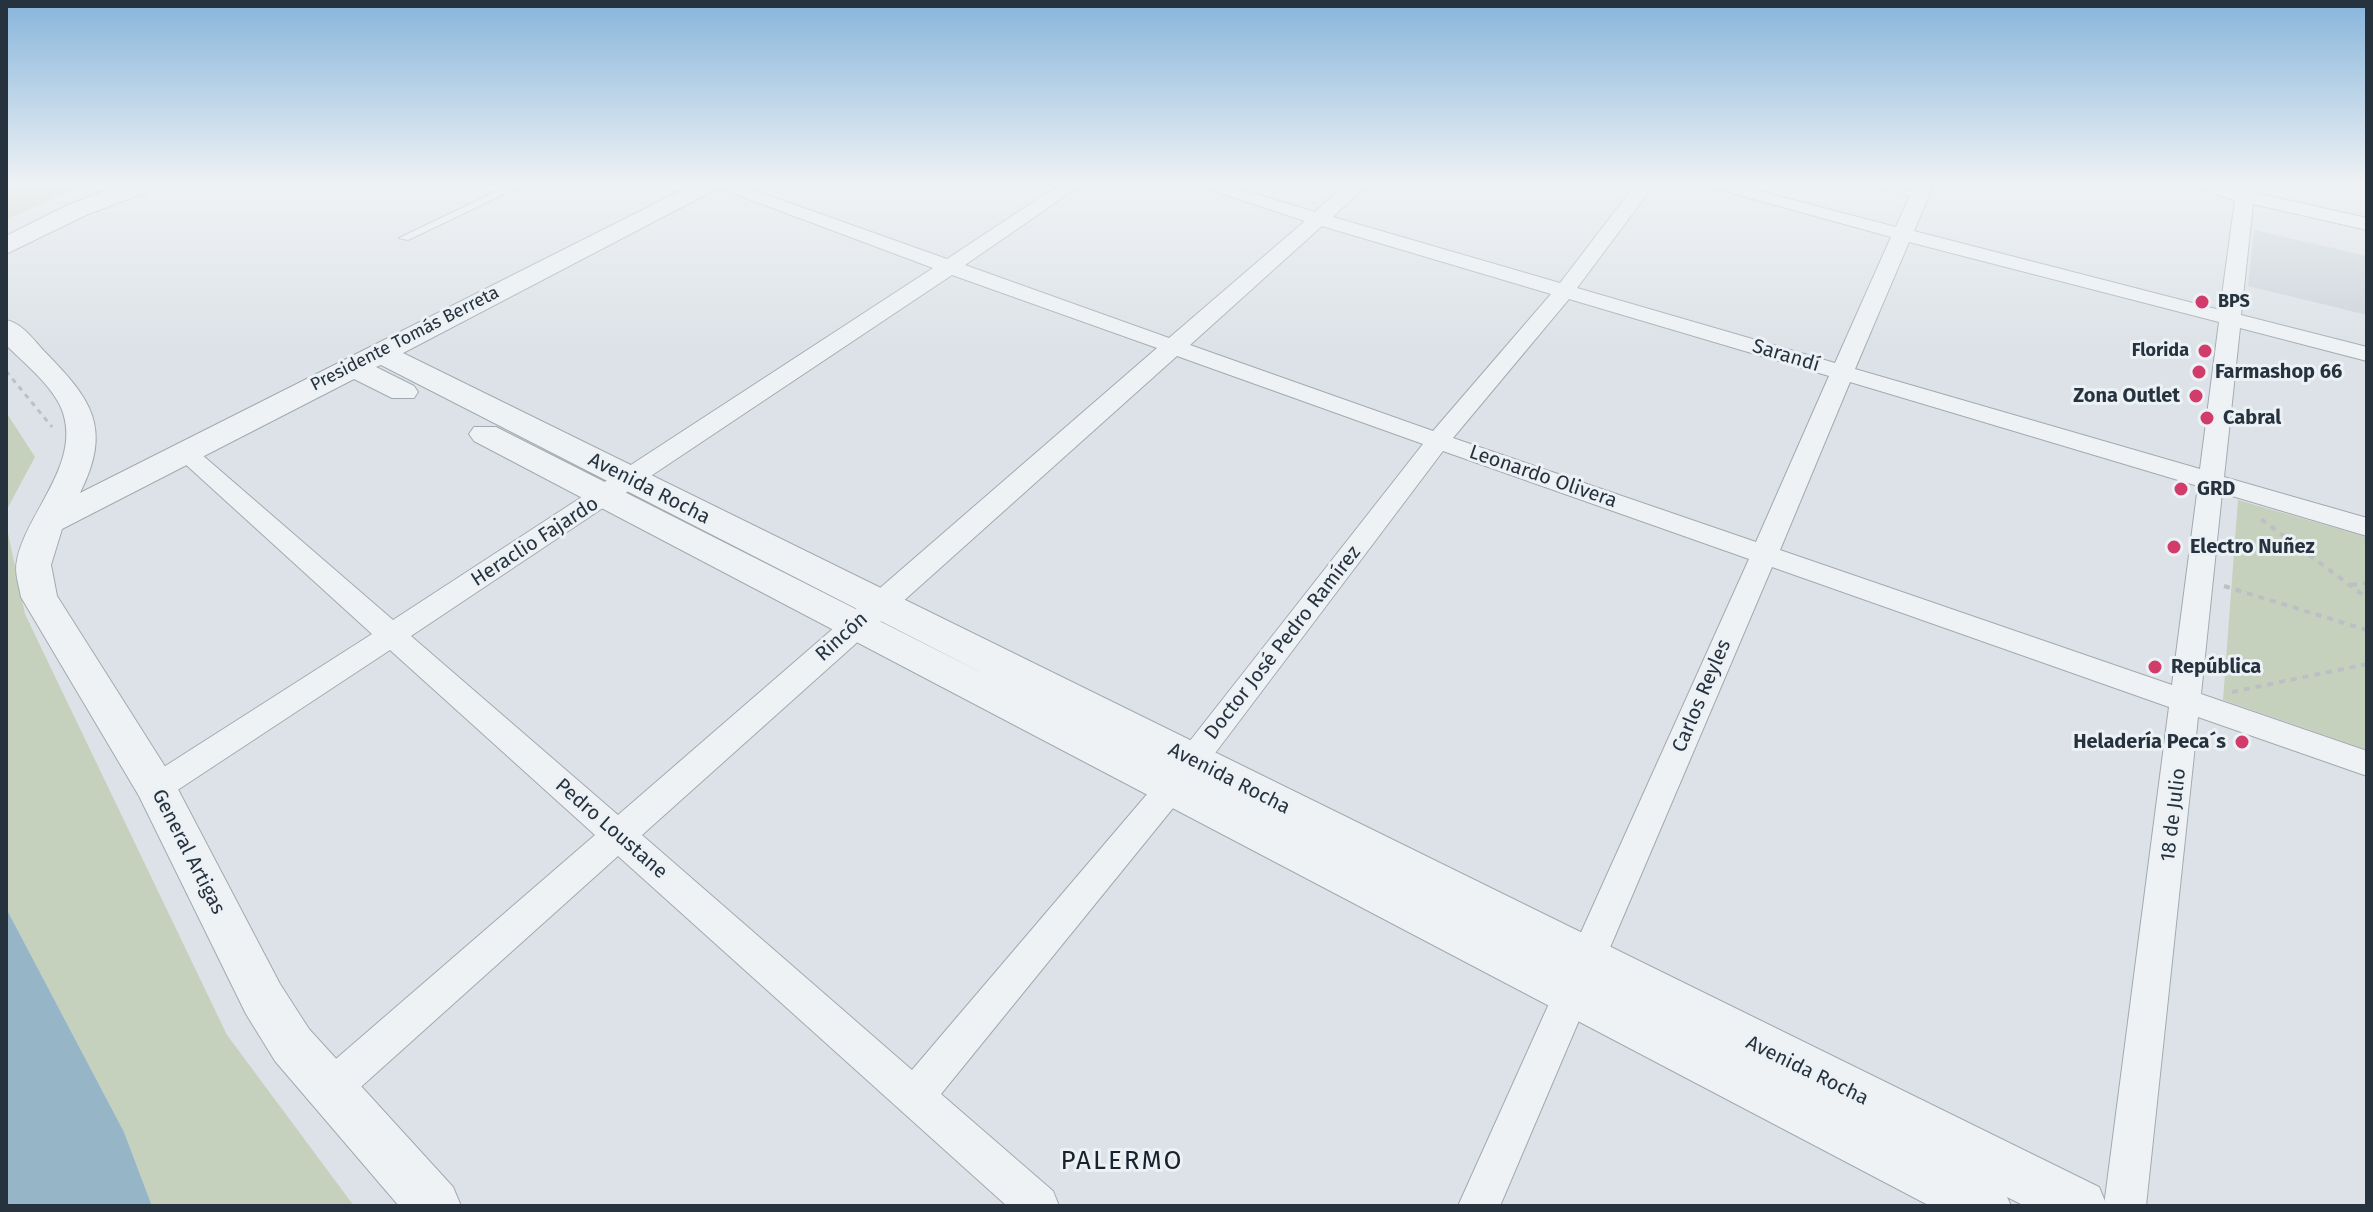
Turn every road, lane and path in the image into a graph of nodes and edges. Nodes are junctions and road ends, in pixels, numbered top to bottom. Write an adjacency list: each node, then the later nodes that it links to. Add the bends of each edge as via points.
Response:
1 (599, 242): 16 (street, Presidente Tomás Berreta)
2 (881, 242): 10 (street, Leonardo Olivera)
3 (988, 242): 10 (street, Heraclio Fajardo)
4 (1293, 242): 14 (street, Rincón)
5 (1397, 242): 11 (street, Sarandí)
6 (1602, 242): 11 (street, Doctor José Pedro Ramírez)
7 (1899, 242): 18 (street, Carlos Reyles)
8 (1928, 242): 12 (street)
9 (2239, 242): 12 (street, 18 de Julio)
10 (951, 266): 14 (street, Leonardo Olivera); 24 (street, Heraclio Fajardo)
11 (1565, 290): 18 (street, Sarandí); 20 (street, Doctor José Pedro Ramírez)
12 (2229, 319): 15 (street); 23 (street, 18 de Julio)
13 (6, 328): 22 (street, via 78,409 83,433)
14 (1174, 345): 20 (street, Leonardo Olivera); 32 (street, Rincón)
15 (2367, 354)
16 (365, 359): 21 (street, Presidente Tomás Berreta); 24 (street, Avenida Rocha)
17 (6, 371): 19 (path)
18 (1841, 373): 23 (street, Sarandí); 27 (street, Carlos Reyles)
19 (56, 434)
20 (1438, 441): 27 (street, Leonardo Olivera); 38 (street, Doctor José Pedro Ramírez)
21 (184, 452): 22 (street, Presidente Tomás Berreta, via 115,477); 25 (street, Presidente Tomás Berreta); 34 (street, Pedro Loustane)
22 (72, 474): 25 (street, General Artigas)
23 (2211, 482): 26 (street, Sarandí); 28 (street, 18 de Julio); 30 (path)
24 (618, 488): 32 (street, Avenida Rocha); 34 (street, Heraclio Fajardo)
25 (47, 523): 39 (street, General Artigas, via 33,563 39,597)
26 (2367, 527)
27 (1763, 553): 36 (street, Leonardo Olivera); 41 (street, Carlos Reyles)
28 (2202, 579): 33 (path); 36 (street, 18 de Julio)
29 (2367, 583): 30 (path)
30 (2351, 585): 31 (path)
31 (2367, 598)
32 (867, 615): 38 (street, Avenida Rocha); 40 (street, Rincón)
33 (2367, 630)
34 (392, 635): 39 (street, Heraclio Fajardo); 40 (street, Pedro Loustane)
35 (2367, 664): 36 (path)
36 (2188, 701): 37 (street, Leonardo Olivera); 49 (street, 18 de Julio)
37 (2367, 764)
38 (1182, 775): 41 (street, Avenida Rocha); 43 (street, Doctor José Pedro Ramírez)
39 (156, 788): 42 (street, General Artigas, via 263,999)
40 (618, 836): 42 (street, Rincón); 43 (street, Pedro Loustane)
41 (1582, 980): 46 (street, Carlos Reyles); 47 (street, Avenida Rocha); 48 (street, Avenida Rocha)
42 (329, 1090): 44 (street, General Artigas)
43 (915, 1096): 45 (street, Pedro Loustane)
44 (434, 1206)
45 (1038, 1206)
46 (1479, 1206)
47 (1984, 1206)
48 (2080, 1206)
49 (2125, 1206)

